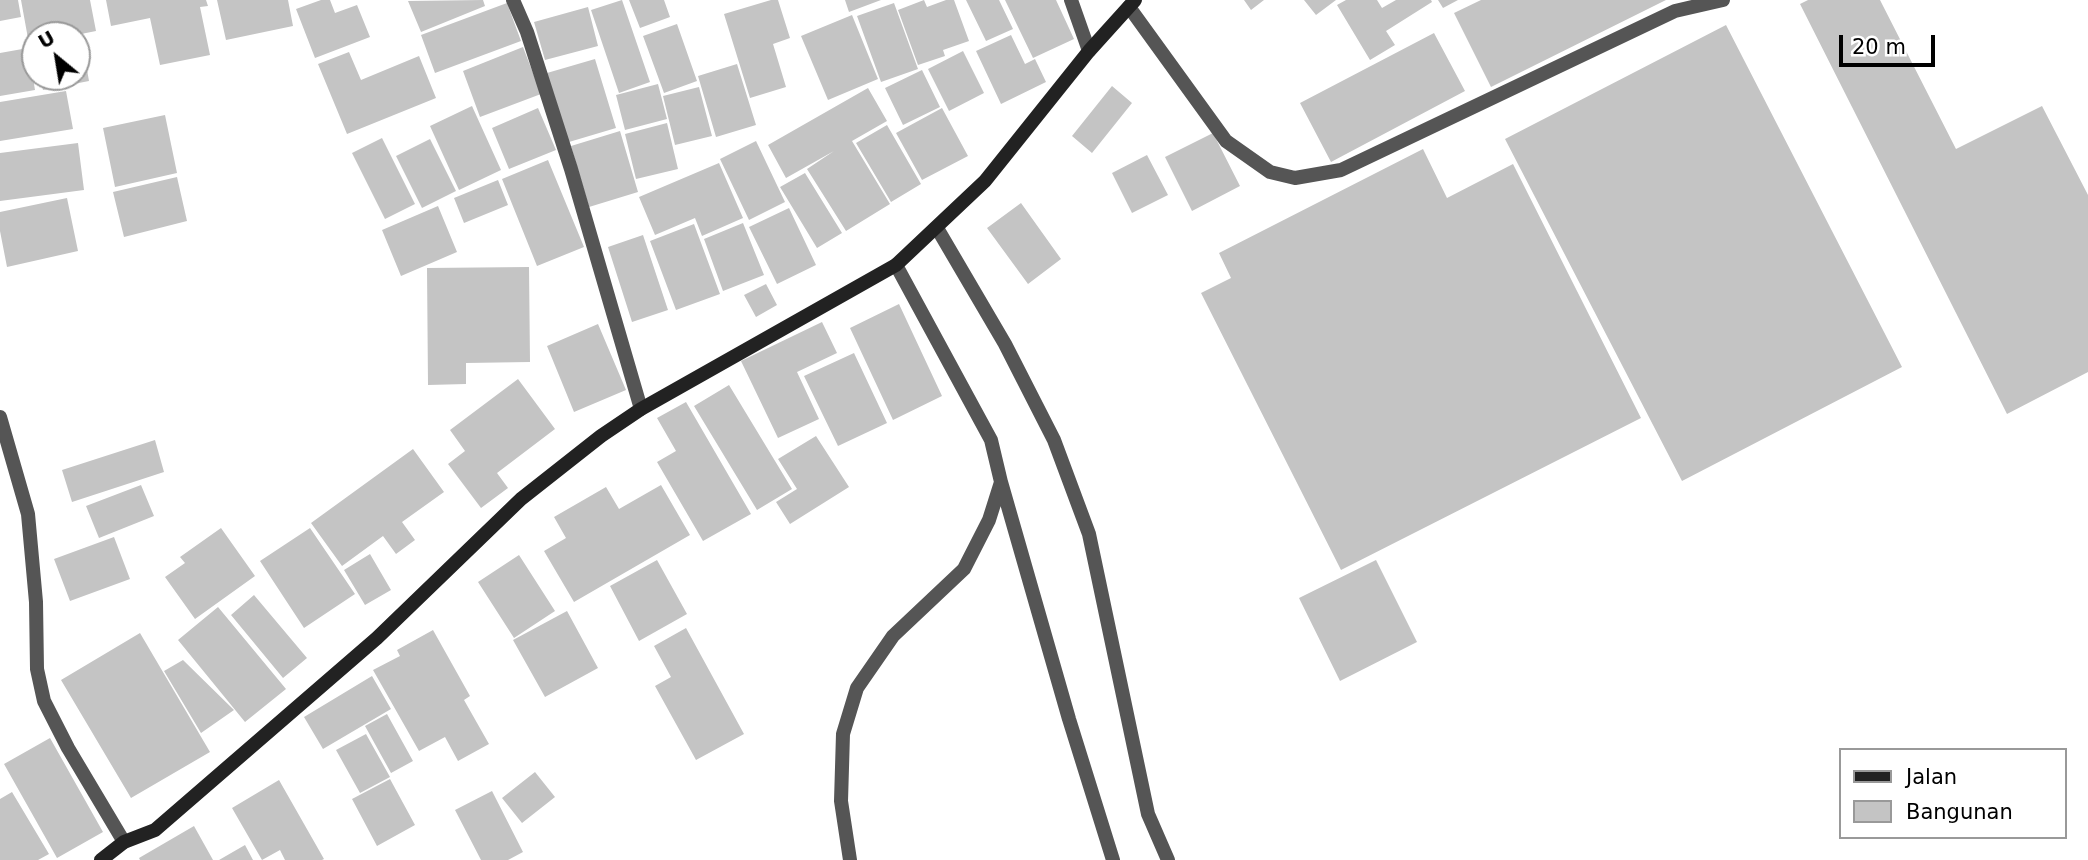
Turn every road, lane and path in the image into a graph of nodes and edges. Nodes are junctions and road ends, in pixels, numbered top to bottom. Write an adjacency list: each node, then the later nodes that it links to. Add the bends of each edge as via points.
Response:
1 (513, 0): 8 (street, via 571,169)
2 (1071, 0): 5 (street)
3 (1723, 0): 4 (street, via 1675,11 1341,170 1295,178 1270,172 1226,141)
4 (1132, 3): 5 (street)
5 (1089, 51): 6 (street, via 985,181)
6 (937, 229): 7 (street); 15 (street, via 1005,344 1054,440 1084,522 1148,814)
7 (896, 265): 8 (street); 10 (street, via 991,440)
8 (642, 409): 11 (street, via 521,499 377,638 155,830)
9 (0, 417): 11 (street, via 28,514 37,669 44,701)
10 (1001, 482): 13 (street, via 989,520 964,569 893,636 857,688 843,734 841,801); 14 (street)
11 (124, 842): 12 (street)
12 (101, 860)
13 (850, 860)
14 (1113, 860)
15 (1168, 860)

